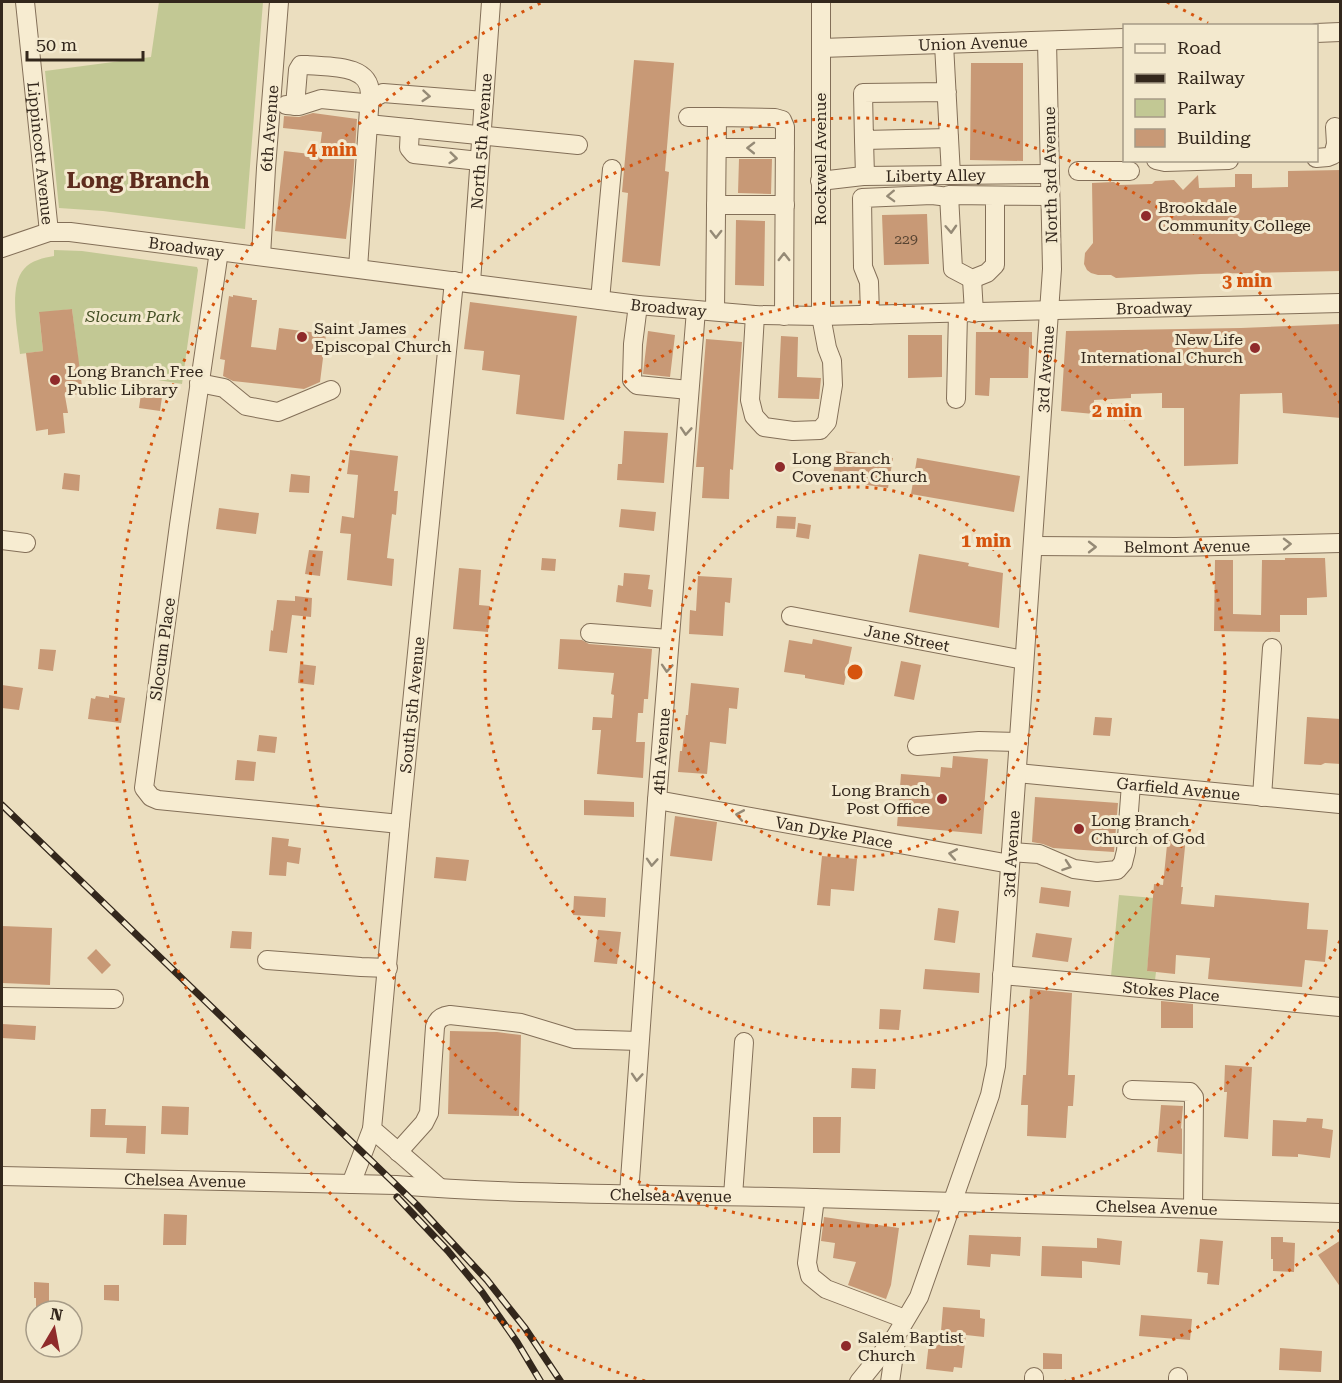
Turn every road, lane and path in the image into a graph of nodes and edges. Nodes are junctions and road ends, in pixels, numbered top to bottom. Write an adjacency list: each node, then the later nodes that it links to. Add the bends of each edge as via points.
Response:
1 (25, 2): 41 (street, Lippincott Avenue)
2 (279, 2): 14 (street, 6th Avenue)
3 (491, 2): 13 (street, North 5th Avenue)
4 (821, 2): 10 (street, Rockwell Avenue)
5 (1341, 32): 6 (street)
6 (1318, 33)
7 (1123, 38): 8 (street, Union Avenue)
8 (1047, 41): 9 (street, Union Avenue); 32 (street, North 3rd Avenue)
9 (944, 44): 10 (street, Union Avenue); 11 (street)
10 (821, 48): 35 (street, Rockwell Avenue)
11 (947, 92): 22 (street); 23 (street, via 863,93)
12 (370, 100): 13 (street, one-way to 13, via 383,93); 15 (street, via 356,103 321,99); 15 (street, via 369,84 362,74 304,64 298,69); 18 (street)
13 (484, 101): 21 (street, North 5th Avenue)
14 (271, 104): 15 (street); 44 (street, 6th Avenue)
15 (295, 106)
16 (688, 117): 17 (street)
17 (717, 117): 25 (street); 26 (street, via 782,120 786,126)
18 (368, 124): 20 (street); 45 (street)
19 (1335, 127): 27 (street, via 1333,155)
20 (410, 128): 21 (street); 28 (street, one-way to 28, via 409,148 414,154)
21 (481, 136): 24 (street); 28 (street, North 5th Avenue)
22 (949, 138): 23 (street); 33 (street)
23 (864, 140): 34 (street)
24 (578, 145)
25 (717, 148): 26 (street, one-way to 25); 39 (street)
26 (785, 148): 40 (street)
27 (1318, 158)
28 (479, 161): 47 (street, North 5th Avenue)
29 (612, 169): 48 (street)
30 (1078, 171): 31 (street)
31 (1130, 171)
32 (1050, 174): 33 (street, Liberty Alley); 37 (street, North 3rd Avenue)
33 (951, 175): 34 (street, Liberty Alley)
34 (864, 176): 35 (street, Liberty Alley)
35 (820, 181): 58 (street, Rockwell Avenue)
36 (995, 196): 37 (street); 38 (street); 46 (street, via 995,265)
37 (1050, 196): 52 (street, North 3rd Avenue)
38 (949, 197): 46 (street, one-way to 46, via 953,269); 56 (street, one-way to 56, via 862,198 863,267 869,282)
39 (716, 205): 40 (street); 53 (street, one-way to 53)
40 (785, 205): 57 (street, one-way to 40)
41 (49, 232): 42 (street, Broadway); 43 (street, Broadway)
42 (2, 248)
43 (219, 251): 44 (street, Broadway); 59 (street, Slocum Place)
44 (261, 256): 45 (street, Broadway)
45 (358, 268): 47 (street, Broadway)
46 (972, 279): 54 (street)
47 (462, 281): 48 (street, Broadway); 79 (street, South 5th Avenue)
48 (600, 300): 50 (street, Broadway)
49 (1341, 303): 52 (street, Broadway)
50 (638, 305): 51 (street, Broadway); 61 (street, via 632,380 637,385)
51 (696, 310): 53 (street, Broadway); 61 (street, 4th Avenue)
52 (1050, 310): 54 (street, Broadway); 66 (street, 3rd Avenue)
53 (715, 311): 55 (street, Broadway)
54 (966, 313): 56 (street, Broadway); 62 (street)
55 (755, 315): 57 (street, Broadway); 58 (street, Rockwell Avenue, via 750,400 754,416 764,427 794,431 819,430 827,422 832,361)
56 (870, 315): 58 (street, Broadway)
57 (784, 316): 58 (street, Broadway)
58 (821, 316)
59 (199, 383): 60 (street, via 224,388 246,406 278,412); 79 (street, Slocum Place, via 144,788 158,800)
60 (331, 390)
61 (689, 390): 69 (street, 4th Avenue, one-way to 69)
62 (956, 399)
63 (2, 540): 64 (street)
64 (26, 543)
65 (1341, 543): 66 (street, Belmont Avenue, one-way to 65)
66 (1034, 546): 71 (street, 3rd Avenue)
67 (791, 616): 71 (street, Jane Street)
68 (590, 633): 69 (street)
69 (669, 639): 77 (street, 4th Avenue, one-way to 77)
70 (1272, 648): 76 (street)
71 (1024, 660): 72 (street, 3rd Avenue)
72 (1019, 742): 73 (street); 74 (street, 3rd Avenue)
73 (917, 746)
74 (1017, 773): 75 (street, Garfield Avenue); 80 (street, 3rd Avenue)
75 (1131, 784): 76 (street, Garfield Avenue); 80 (street, Van Dyke Place, one-way to 75, via 1039,854 1074,869 1117,870 1124,863 1126,851)
76 (1262, 797): 78 (street, Garfield Avenue)
77 (657, 800): 80 (street, Van Dyke Place, one-way to 77); 87 (street, 4th Avenue, one-way to 87)
78 (1341, 804)
79 (400, 824): 82 (street, South 5th Avenue)
80 (1011, 858): 83 (street, 3rd Avenue)
81 (267, 960): 82 (street)
82 (388, 968): 90 (street, South 5th Avenue)
83 (1002, 975): 86 (street, Stokes Place); 98 (street, 3rd Avenue, via 996,1066 990,1095)
84 (2, 997): 85 (street)
85 (114, 999)
86 (1341, 1007)
87 (639, 1041): 91 (street, via 574,1039 522,1023 439,1018 427,1117); 95 (street, 4th Avenue, one-way to 95)
88 (744, 1042): 96 (street)
89 (1131, 1090): 99 (street, via 1190,1092 1194,1097)
90 (372, 1129): 91 (street); 93 (street, South 5th Avenue)
91 (398, 1152): 94 (street)
92 (2, 1176): 93 (street, Chelsea Avenue)
93 (351, 1184): 94 (street, Chelsea Avenue)
94 (440, 1188): 95 (street, Chelsea Avenue)
95 (629, 1194): 96 (street, Chelsea Avenue)
96 (733, 1196): 97 (street, Chelsea Avenue)
97 (815, 1198): 98 (street, Chelsea Avenue); 101 (street, via 807,1263 810,1276 826,1289)
98 (952, 1201): 99 (street, Chelsea Avenue); 101 (street, 3rd Avenue, via 919,1297)
99 (1193, 1208): 100 (street, Chelsea Avenue)
100 (1341, 1213)
101 (901, 1327): 102 (street); 103 (street, 3rd Avenue)
102 (860, 1382)
103 (890, 1382)

